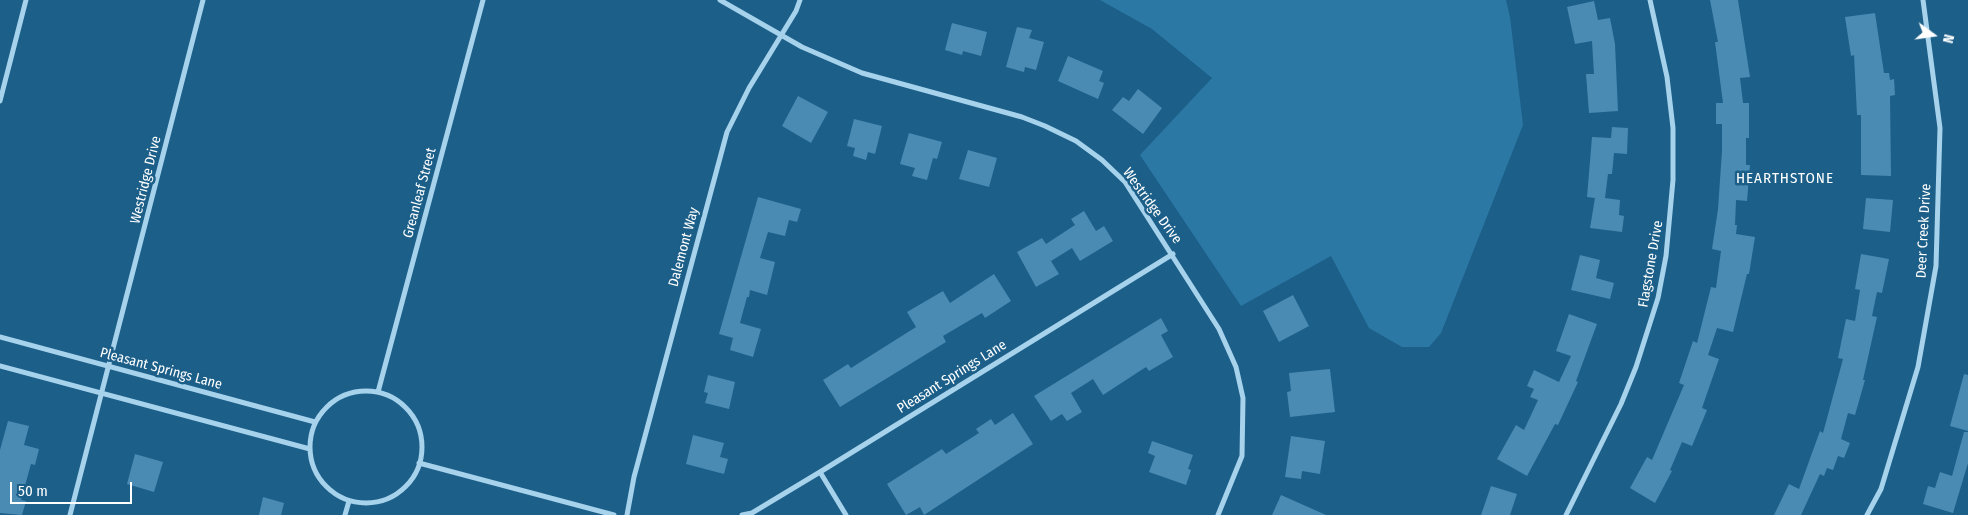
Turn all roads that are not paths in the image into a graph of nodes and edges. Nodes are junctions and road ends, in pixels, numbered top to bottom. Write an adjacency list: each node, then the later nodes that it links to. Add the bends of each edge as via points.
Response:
1 (26, 0): 9 (street)
2 (203, 0): 13 (street, Westridge Drive)
3 (484, 0): 14 (street, Greanleaf Street)
4 (720, 0): 8 (street, Westridge Drive)
5 (800, 0): 8 (street, Dalemont Way)
6 (1650, 0): 28 (street, Flagstone Drive, via 1667,76 1672,128 1673,180 1666,256 1658,298 1636,367)
7 (1923, 0): 29 (street, Deer Creek Drive, via 1940,128 1936,266 1918,366 1881,488)
8 (782, 34): 10 (street, Westridge Drive, via 862,73 1022,117 1076,141 1125,182); 24 (street, Dalemont Way, via 727,132)
9 (0, 101)
10 (1173, 254): 19 (street, Pleasant Springs Lane); 27 (street, Westridge Drive, via 1219,329 1236,367 1243,398 1242,456)
11 (0, 337): 13 (street, Pleasant Springs Lane)
12 (0, 366): 15 (street)
13 (110, 366): 15 (street, Westridge Drive); 16 (street, Pleasant Springs Lane)
14 (378, 392): 16 (street, via 359,391 341,396 326,407); 18 (street, via 395,399 409,411 418,427 422,445)
15 (103, 394): 17 (street); 21 (street, Westridge Drive)
16 (315, 422): 17 (street)
17 (310, 449): 20 (street, via 313,466 321,481 334,493)
18 (419, 463): 20 (street, via 412,479 399,492 384,500 366,503); 23 (street)
19 (820, 472): 25 (street, Pleasant Springs Lane, via 752,513); 26 (street)
20 (349, 500): 22 (street)
21 (70, 515)
22 (346, 515)
23 (614, 515)
24 (627, 515)
25 (742, 515)
26 (846, 515)
27 (1218, 515)
28 (1566, 515)
29 (1867, 515)

